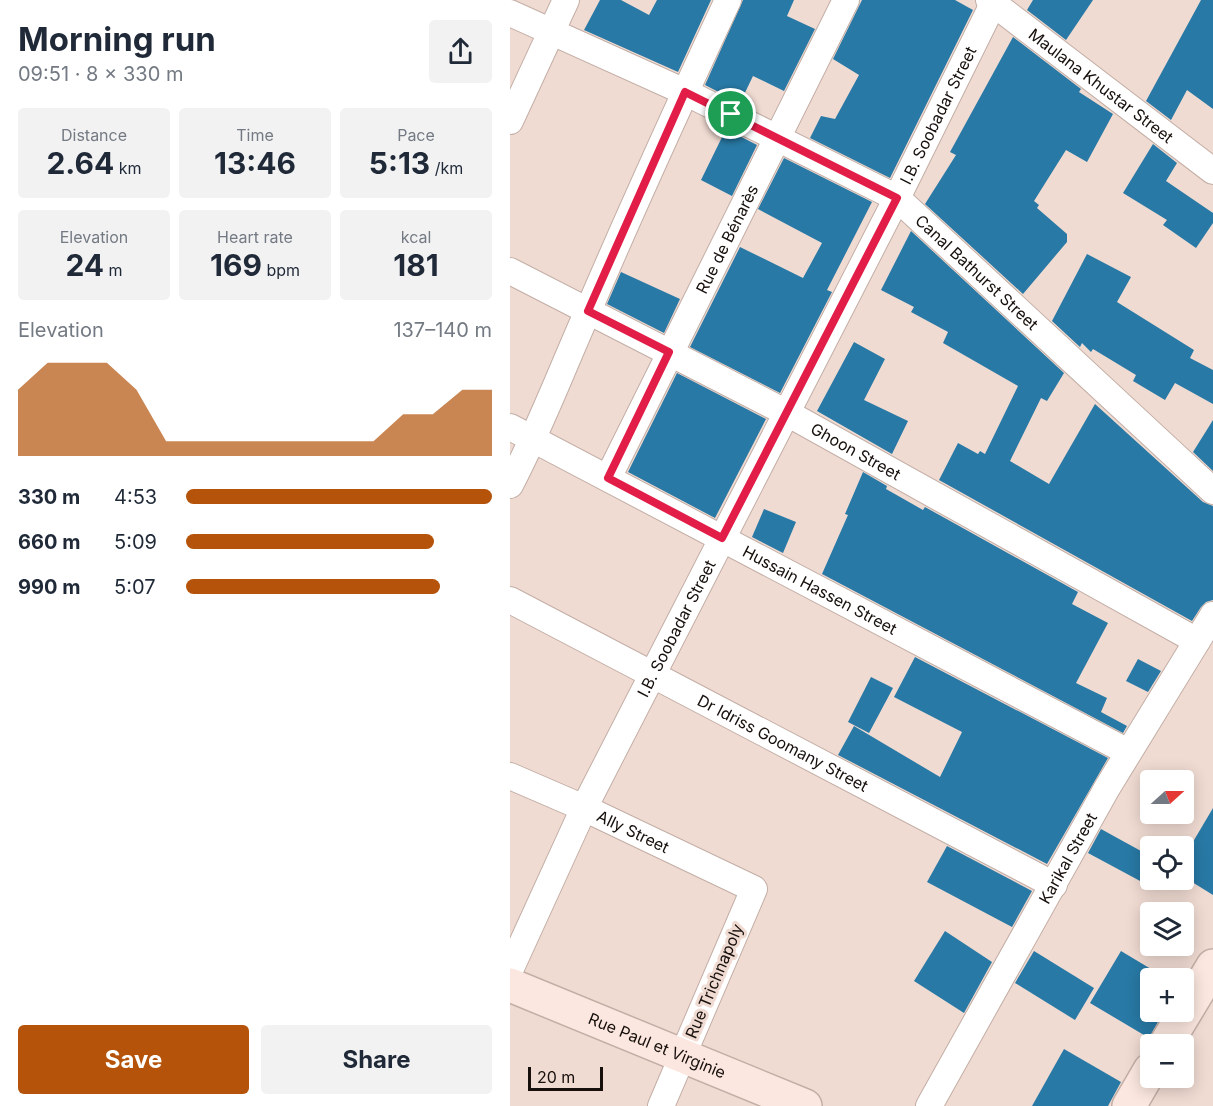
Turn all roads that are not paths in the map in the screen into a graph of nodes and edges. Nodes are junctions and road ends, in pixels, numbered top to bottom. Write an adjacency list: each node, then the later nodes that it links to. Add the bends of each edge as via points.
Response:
1 (566, 0): 6 (street)
2 (728, 0): 7 (street)
3 (846, 0): 9 (street, Rue de Bénarès)
4 (992, 1): 10 (street, Maulana Khustar Street); 11 (street, I.B. Soobadar Street)
5 (510, 14): 6 (street, Canal Bathurst Street)
6 (552, 31): 7 (street, Canal Bathurst Street); 8 (street)
7 (685, 92): 9 (street, Canal Bathurst Street); 13 (street)
8 (510, 121)
9 (777, 137): 11 (street, Canal Bathurst Street); 14 (street, Rue de Bénarès)
10 (1213, 171)
11 (897, 198): 15 (street, I.B. Soobadar Street); 20 (street, Canal Bathurst Street)
12 (510, 272): 13 (street, Ghoon Street)
13 (588, 311): 14 (street, Ghoon Street); 17 (street)
14 (669, 352): 15 (street, Ghoon Street); 18 (street, Rue de Bénarès)
15 (787, 413): 21 (street, I.B. Soobadar Street); 24 (street, Ghoon Street)
16 (510, 427): 17 (street, Hussain Hassen Street)
17 (534, 440): 18 (street, Hussain Hassen Street); 19 (street)
18 (608, 478): 21 (street, Hussain Hassen Street)
19 (510, 485)
20 (1213, 491)
21 (722, 538): 25 (street, I.B. Soobadar Street); 26 (street, Hussain Hassen Street)
22 (510, 600): 25 (street, Dr Idriss Goomany Street)
23 (1213, 615): 24 (street, Karikal Street)
24 (1197, 641): 26 (street, Karikal Street)
25 (652, 674): 28 (street, I.B. Soobadar Street); 29 (street, Dr Idriss Goomany Street)
26 (1128, 752): 29 (street, Karikal Street)
27 (510, 776): 28 (street, Ally Street)
28 (584, 808): 30 (street, Ally Street); 32 (street, I.B. Soobadar Street)
29 (1054, 885): 39 (street, Karikal Street)
30 (754, 889): 35 (street, Rue Trichnapoly)
31 (1213, 966): 34 (street)
32 (510, 970)
33 (510, 985): 35 (street, Rue Paul et Virginie)
34 (1172, 1034)
35 (681, 1056): 37 (street, Rue Trichnapoly); 38 (street, Rue Paul et Virginie)
36 (1140, 1087): 40 (street)
37 (661, 1106)
38 (805, 1106)
39 (929, 1106)
40 (1129, 1106)

